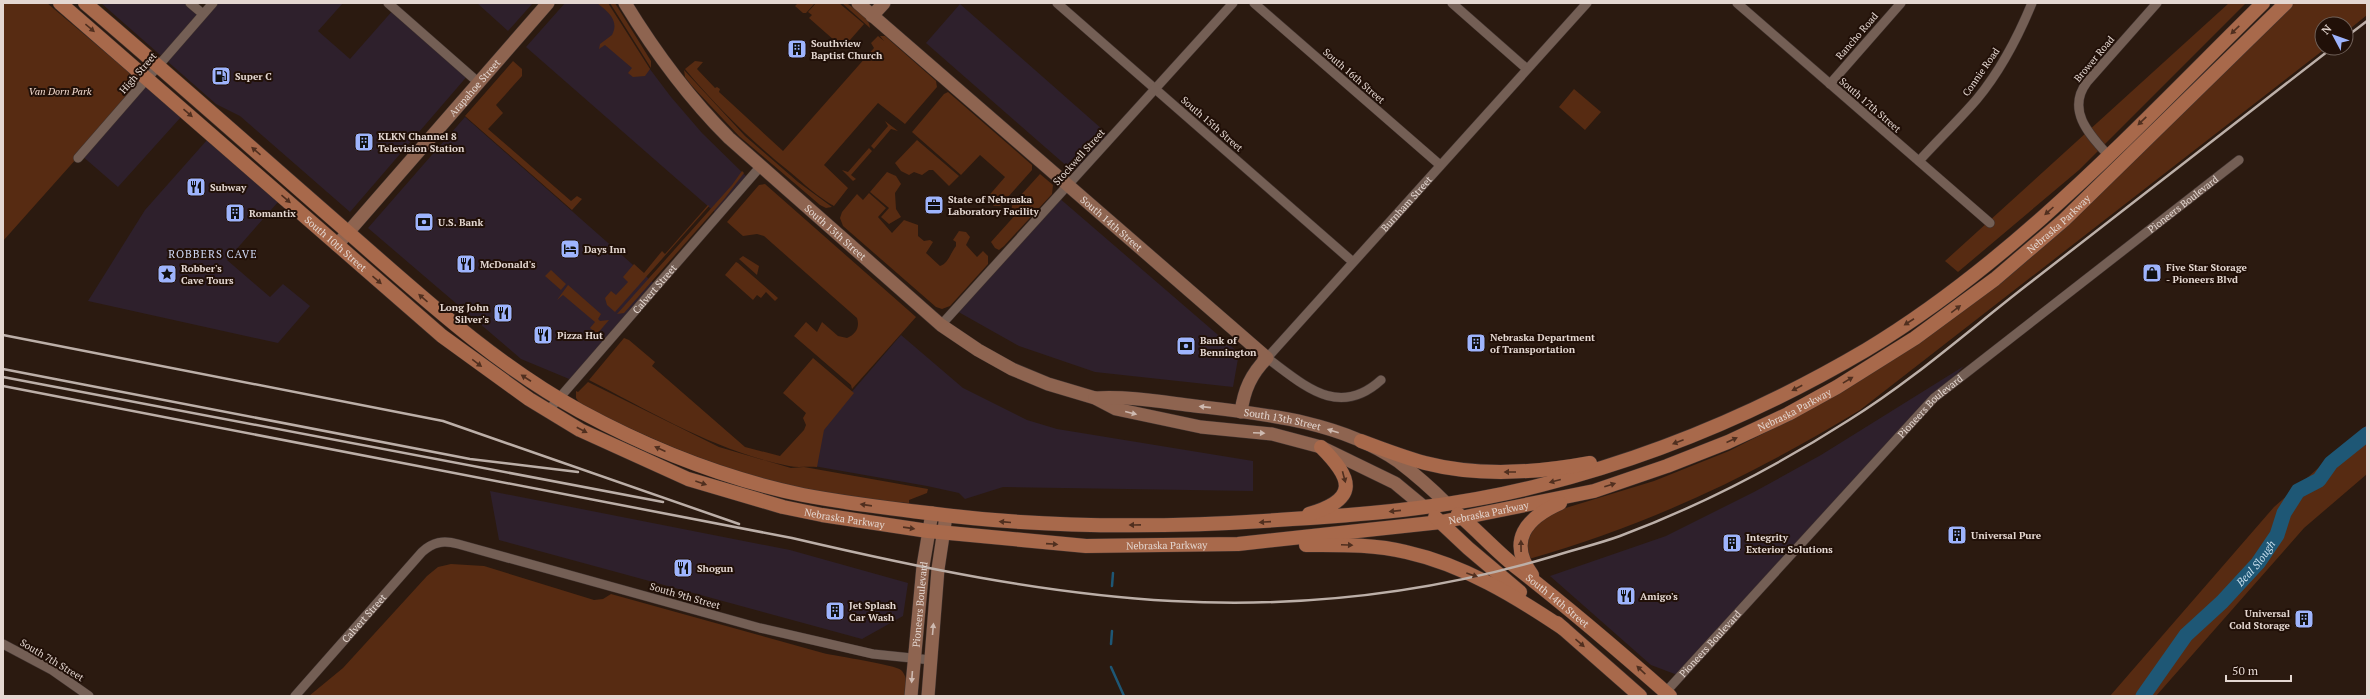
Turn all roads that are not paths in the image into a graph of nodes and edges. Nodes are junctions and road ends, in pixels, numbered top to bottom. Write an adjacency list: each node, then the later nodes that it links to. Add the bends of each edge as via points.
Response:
1 (60, 3): 25 (main road, South 10th Street, one-way to 25)
2 (86, 3): 23 (main road, South 10th Street)
3 (190, 3): 21 (street)
4 (213, 3): 21 (street, High Street)
5 (388, 3): 26 (street)
6 (548, 3): 26 (main road, Arapahoe Street)
7 (625, 3): 34 (main road, South 13th Street, via 685,90 712,121)
8 (858, 3): 22 (main road, South 14th Street)
9 (884, 3): 22 (main road)
10 (1057, 3): 28 (street, South 15th Street)
11 (1233, 3): 28 (street, Stockwell Street)
12 (1254, 3): 33 (street, South 16th Street)
13 (1452, 3): 24 (street)
14 (1586, 3): 24 (street, Burnham Street)
15 (1901, 3): 27 (street, Rancho Road)
16 (2032, 3): 32 (street, Connie Road, via 2019,33 1995,74 1977,99)
17 (2157, 3): 29 (street, Brower Road, via 2080,94 2078,108 2082,121)
18 (2263, 3): 29 (main road, Nebraska Parkway, one-way to 29)
19 (2286, 3): 50 (main road, Nebraska Parkway, one-way to 19, via 1701,453 1788,414 1872,366 1952,313 2064,220)
20 (1741, 4): 27 (street, South 17th Street)
21 (203, 14): 23 (street, High Street)
22 (872, 16): 35 (main road, South 14th Street)
23 (159, 66): 25 (street, High Street); 37 (main road, South 10th Street, one-way to 23)
24 (1528, 69): 33 (street, Burnham Street)
25 (148, 78): 30 (street, High Street); 38 (main road, South 10th Street, one-way to 38)
26 (479, 83): 37 (main road, Arapahoe Street)
27 (1830, 84): 32 (street, South 17th Street)
28 (1156, 89): 35 (street, Stockwell Street); 39 (street, South 15th Street)
29 (2108, 155): 49 (main road, Nebraska Parkway, one-way to 49, via 2053,208 1984,268 1941,301 1890,334 1831,370 1776,399 1704,432)
30 (78, 158)
31 (2239, 160): 67 (street, Pioneers Boulevard, via 1934,398)
32 (1919, 161): 36 (street, South 17th Street)
33 (1440, 165): 39 (street, Burnham Street)
34 (760, 167): 40 (main road, South 13th Street); 43 (street, Calvert Street)
35 (1067, 186): 40 (street, Stockwell Street); 41 (main road, South 14th Street)
36 (1990, 223)
37 (348, 232): 38 (main road, Arapahoe Street); 43 (main road, South 10th Street, one-way to 37, via 477,343)
38 (337, 245): 45 (main road, South 10th Street, one-way to 45, via 442,336)
39 (1353, 262): 41 (street, Burnham Street)
40 (941, 325): 44 (main road, South 13th Street, via 978,350 1018,372)
41 (1267, 358): 42 (street, South 14th Street, via 1305,386 1325,396 1343,398 1358,395); 46 (main road, Burnham Street, via 1250,380 1243,396)
42 (1381, 380)
43 (559, 398): 45 (street, Calvert Street); 53 (main road, Nebraska Parkway, one-way to 43, via 841,501 749,481 675,455 605,424)
44 (1095, 398): 46 (main road, South 13th Street, one-way to 44, via 1116,397); 48 (main road, South 13th Street, one-way to 48, via 1116,409 1155,419 1239,432 1272,434)
45 (548, 411): 58 (main road, Nebraska Parkway, one-way to 58, via 621,450 714,487 822,515)
46 (1241, 412): 47 (main road, South 13th Street, one-way to 46, via 1300,422)
47 (1361, 442): 49 (main road, one-way to 47, via 1562,468 1487,472 1427,464); 51 (main road, South 13th Street, via 1398,462)
48 (1321, 447): 52 (main road, South 13th Street, via 1395,483); 56 (main road, one-way to 56, via 1342,469 1345,491 1332,506)
49 (1645, 453): 51 (main road, Nebraska Parkway, one-way to 51, via 1536,486)
50 (1594, 491): 55 (main road, Nebraska Parkway); 62 (main road, one-way to 50, via 1525,564 1520,549 1520,541 1526,527 1550,507)
51 (1447, 504): 52 (main road, Nebraska Parkway); 55 (main road, South 14th Street)
52 (1424, 507): 56 (main road, Nebraska Parkway, one-way to 56); 57 (main road, South 14th Street)
53 (932, 513): 54 (main road, Nebraska Parkway); 58 (main road, Pioneers Boulevard)
54 (946, 516): 56 (main road, Nebraska Parkway, one-way to 54, via 1076,526); 59 (main road, Pioneers Boulevard)
55 (1463, 518): 57 (main road, Nebraska Parkway); 62 (main road, South 14th Street, via 1516,567)
56 (1290, 520)
57 (1441, 522): 61 (main road, Nebraska Parkway); 63 (main road, South 14th Street)
58 (928, 531): 59 (main road, Nebraska Parkway); 65 (main road, Pioneers Boulevard)
59 (944, 532): 61 (main road, Nebraska Parkway, one-way to 61, via 1086,546); 66 (main road, Pioneers Boulevard, one-way to 59)
60 (436, 543): 65 (street, South 9th Street, via 458,544 760,628 846,649); 69 (street, Calvert Street, via 422,552)
61 (1238, 544): 63 (main road, one-way to 63, via 1348,545 1406,552 1478,576 1525,602)
62 (1536, 581): 67 (main road, South 14th Street, one-way to 62, via 1625,655)
63 (1564, 629): 72 (main road, South 14th Street, one-way to 72)
64 (3, 644): 68 (street, South 7th Street, via 52,670)
65 (913, 658): 66 (street, South 9th Street); 70 (main road, Pioneers Boulevard, one-way to 70)
66 (931, 660): 71 (main road, Pioneers Boulevard)
67 (1666, 695)
68 (89, 696)
69 (295, 696)
70 (911, 696)
71 (928, 696)
72 (1640, 696)

